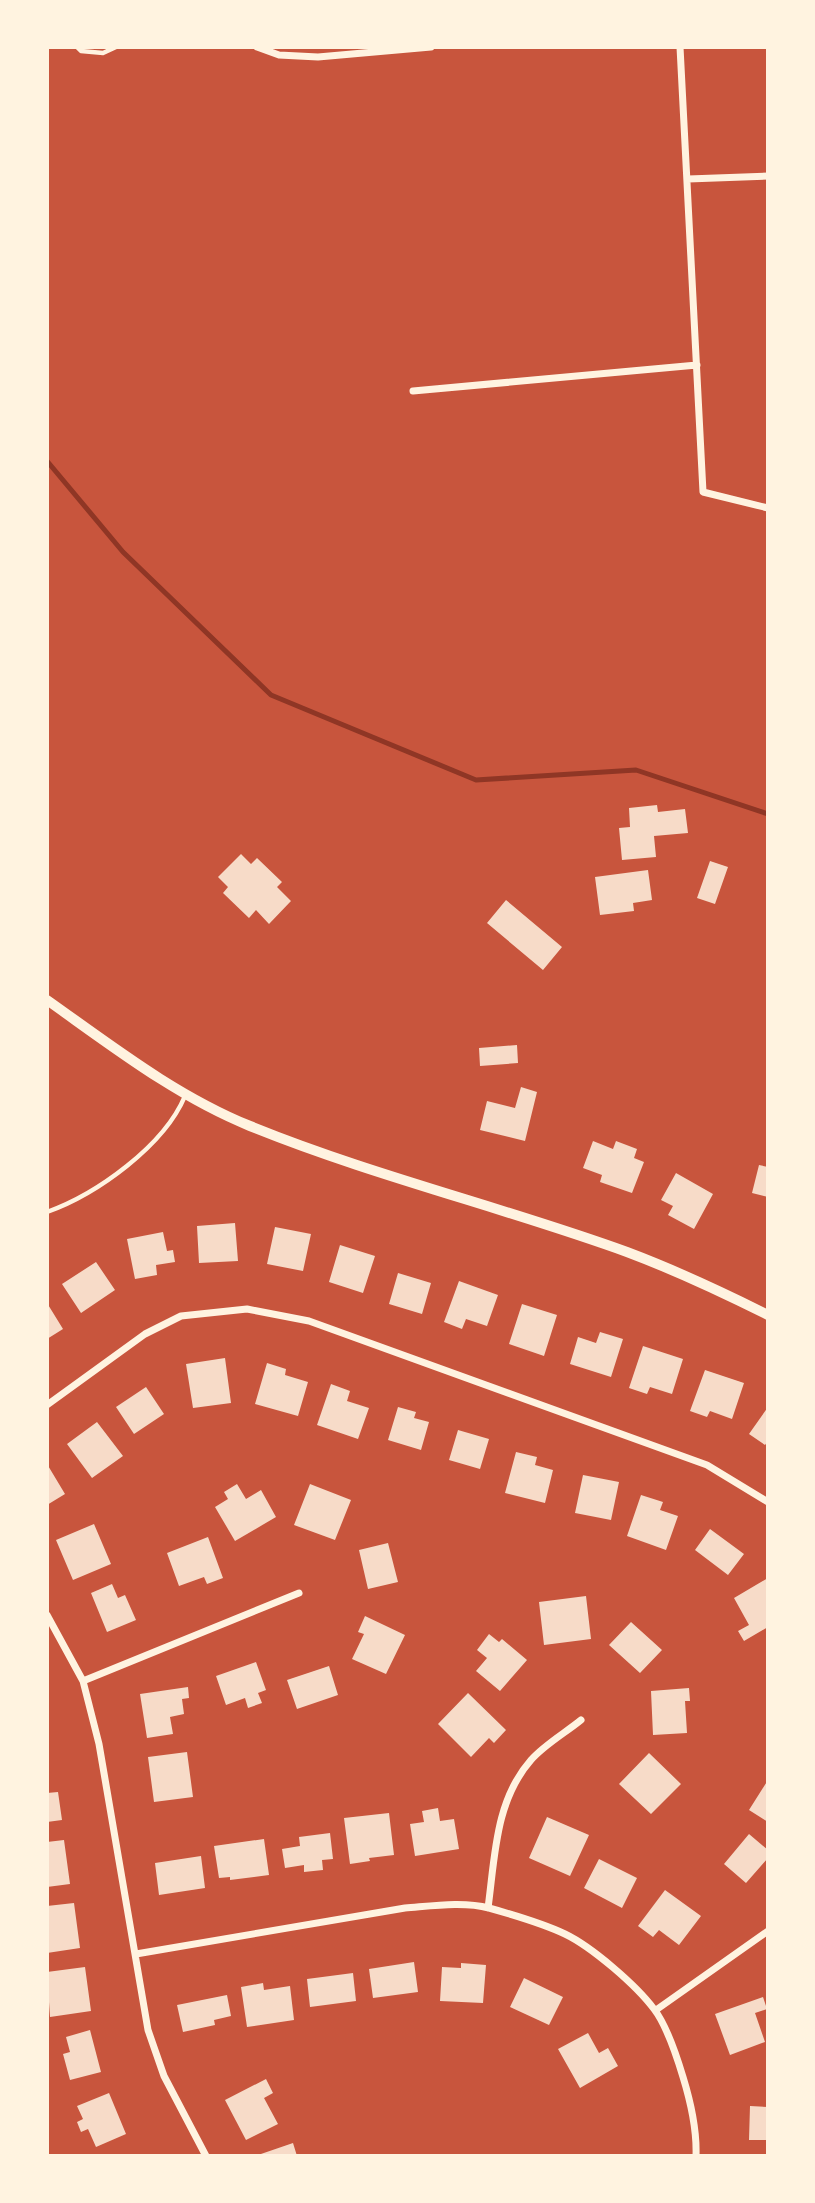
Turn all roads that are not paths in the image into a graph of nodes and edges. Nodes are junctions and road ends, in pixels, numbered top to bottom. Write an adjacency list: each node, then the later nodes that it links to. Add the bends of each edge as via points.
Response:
1 (77, 47): 2 (lane, via 103,53)
2 (116, 47)
3 (257, 47): 4 (street, via 279,55 318,57)
4 (431, 47)
5 (680, 47): 7 (street)
6 (768, 176): 7 (street)
7 (688, 178): 8 (street)
8 (697, 365): 9 (street); 10 (street, via 703,492)
9 (413, 391)
10 (768, 509)
11 (47, 1000): 12 (street)
12 (186, 1094): 13 (lane, via 164,1132 76,1201); 14 (street, via 249,1126 628,1252)
13 (47, 1213)
14 (768, 1315)
15 (47, 1405): 16 (street, via 145,1334 181,1316 247,1309 309,1321 707,1465)
16 (768, 1502)
17 (299, 1593): 19 (street)
18 (47, 1615): 19 (street)
19 (83, 1681): 23 (street, via 99,1744)
20 (581, 1720): 21 (street, via 532,1758 517,1778 500,1823)
21 (488, 1908): 23 (street, via 405,1908); 24 (street, via 567,1935 621,1975)
22 (768, 1931): 24 (street)
23 (136, 1954): 25 (street, via 156,2055)
24 (656, 2010): 26 (street, via 691,2101)
25 (206, 2156)
26 (696, 2156)

